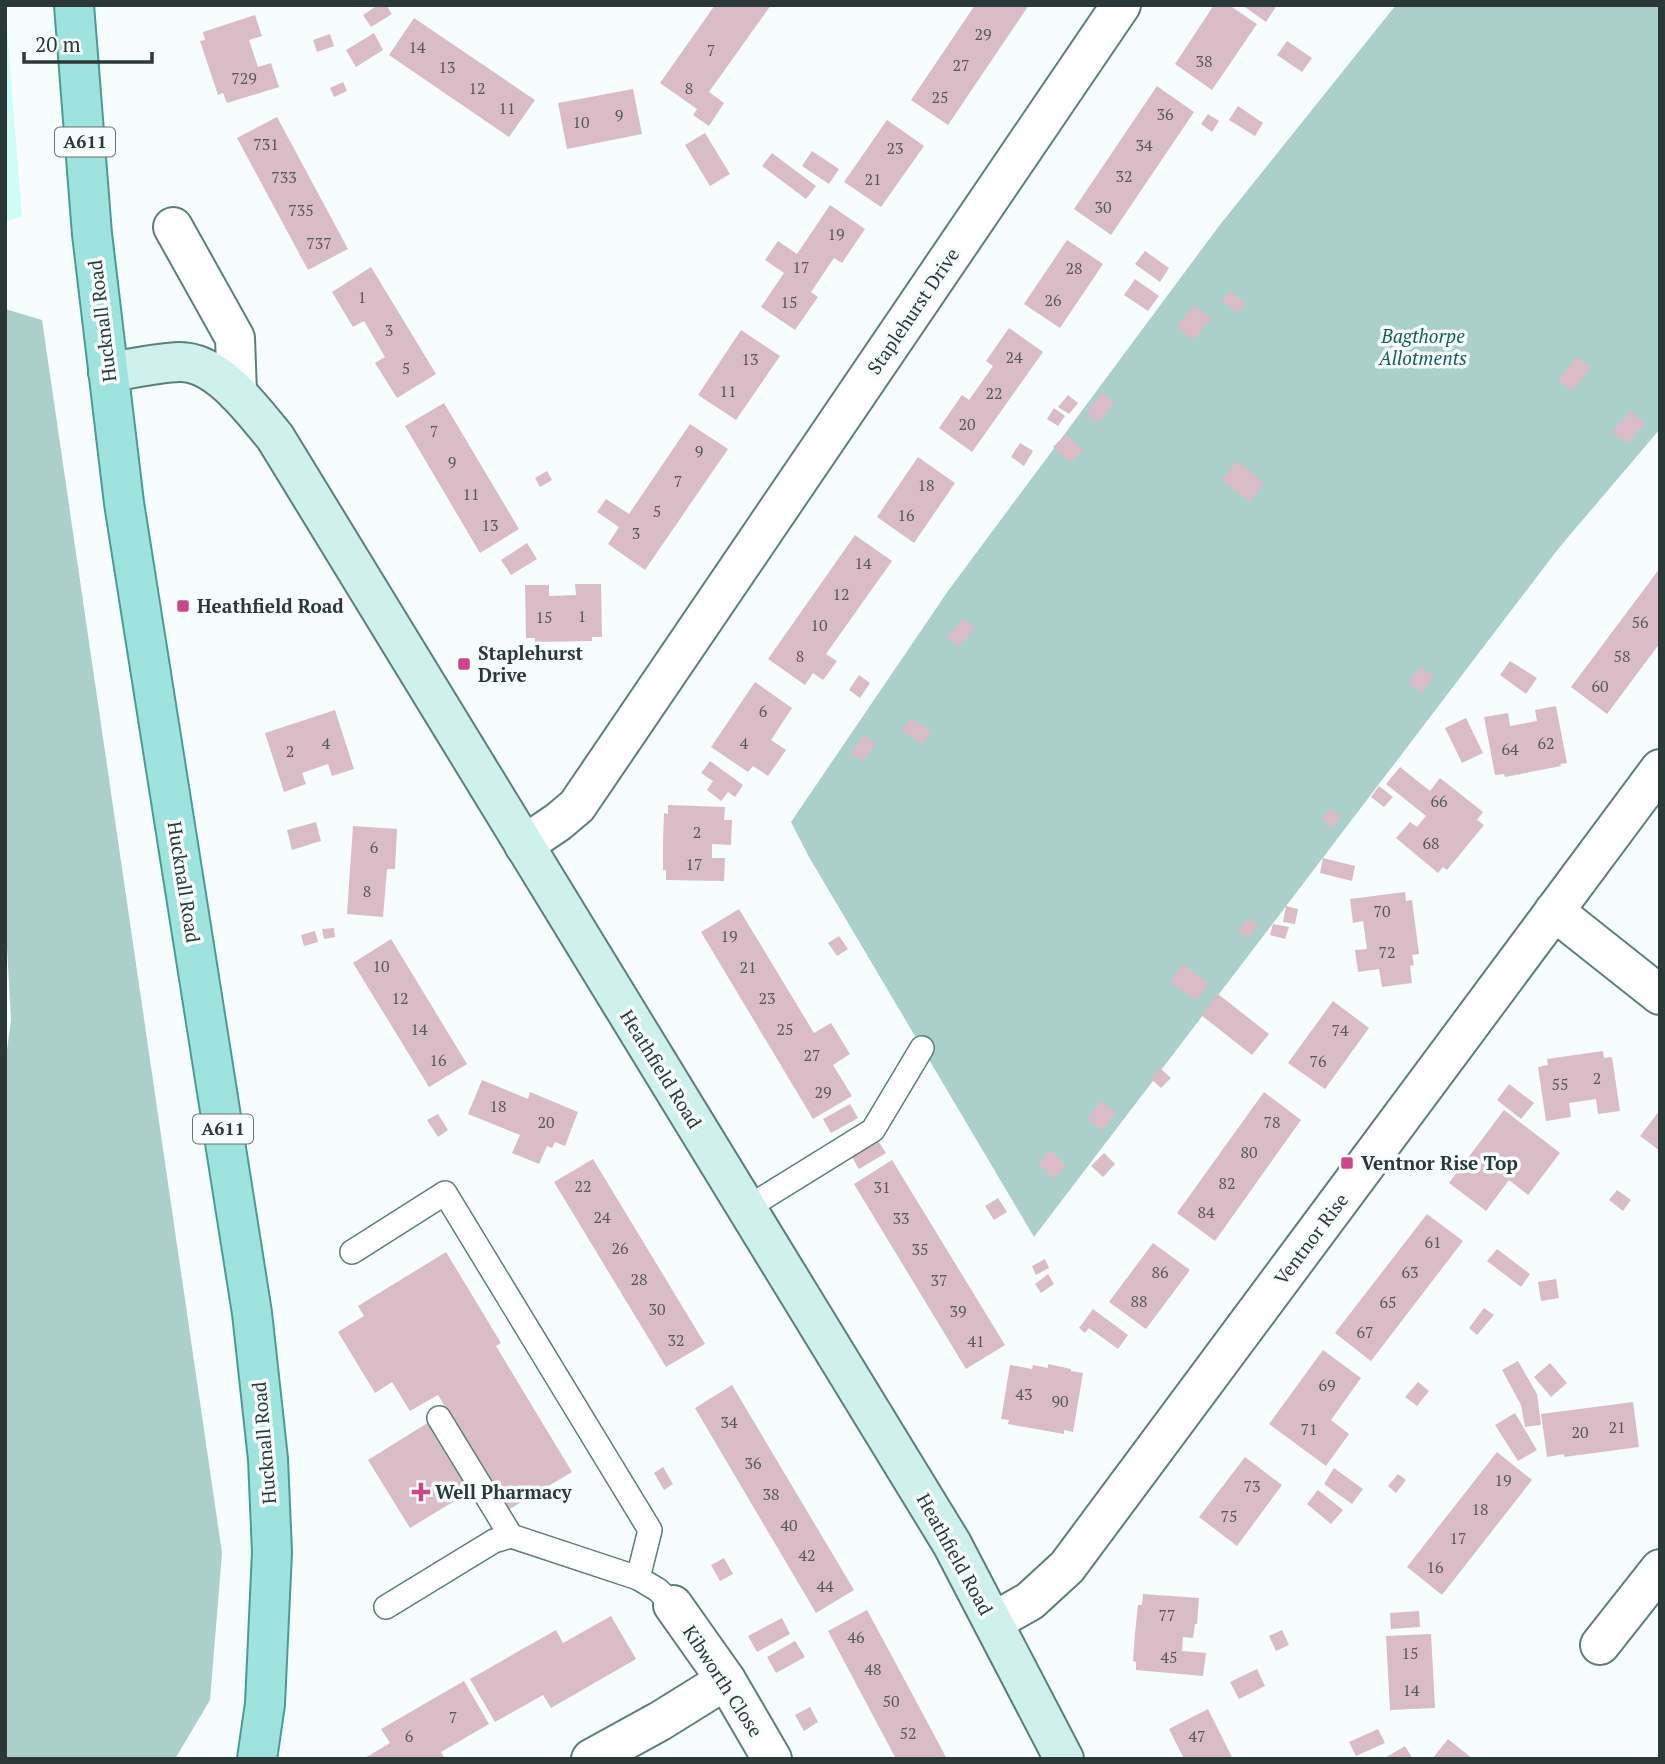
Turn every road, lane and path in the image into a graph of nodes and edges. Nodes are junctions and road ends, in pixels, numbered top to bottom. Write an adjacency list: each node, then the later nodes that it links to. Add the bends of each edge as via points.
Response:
1 (74, 5): 4 (main road, Hucknall Road / A611)
2 (1121, 5): 7 (street, Staplehurst Drive, via 577,806)
3 (173, 227): 5 (street, via 235,338)
4 (108, 372): 5 (main road, Heathfield Road, via 181,362 207,368); 22 (main road, Hucknall Road / A611, via 124,503 250,1300 268,1459 272,1552 265,1704)
5 (237, 393): 7 (main road, Heathfield Road, via 275,437)
6 (1660, 769): 8 (street, Ventnor Rise)
7 (524, 845): 11 (main road, Heathfield Road)
8 (1554, 911): 9 (street); 19 (street, Ventnor Rise, via 1067,1567 1030,1601)
9 (1660, 995)
10 (922, 1048): 11 (lane, via 873,1130)
11 (747, 1208): 19 (main road, Heathfield Road, via 952,1544)
12 (352, 1252): 16 (lane, via 445,1193 650,1530)
13 (439, 1418): 14 (lane)
14 (511, 1536): 16 (lane); 18 (lane, via 494,1541)
15 (1660, 1569): 20 (street)
16 (638, 1578): 17 (lane)
17 (673, 1605): 21 (street, Kibworth Close)
18 (386, 1606)
19 (993, 1622): 25 (main road, Heathfield Road)
20 (1600, 1645)
21 (726, 1680): 23 (street); 24 (street, Kibworth Close)
22 (257, 1759)
23 (592, 1759)
24 (772, 1759)
25 (1064, 1759)

